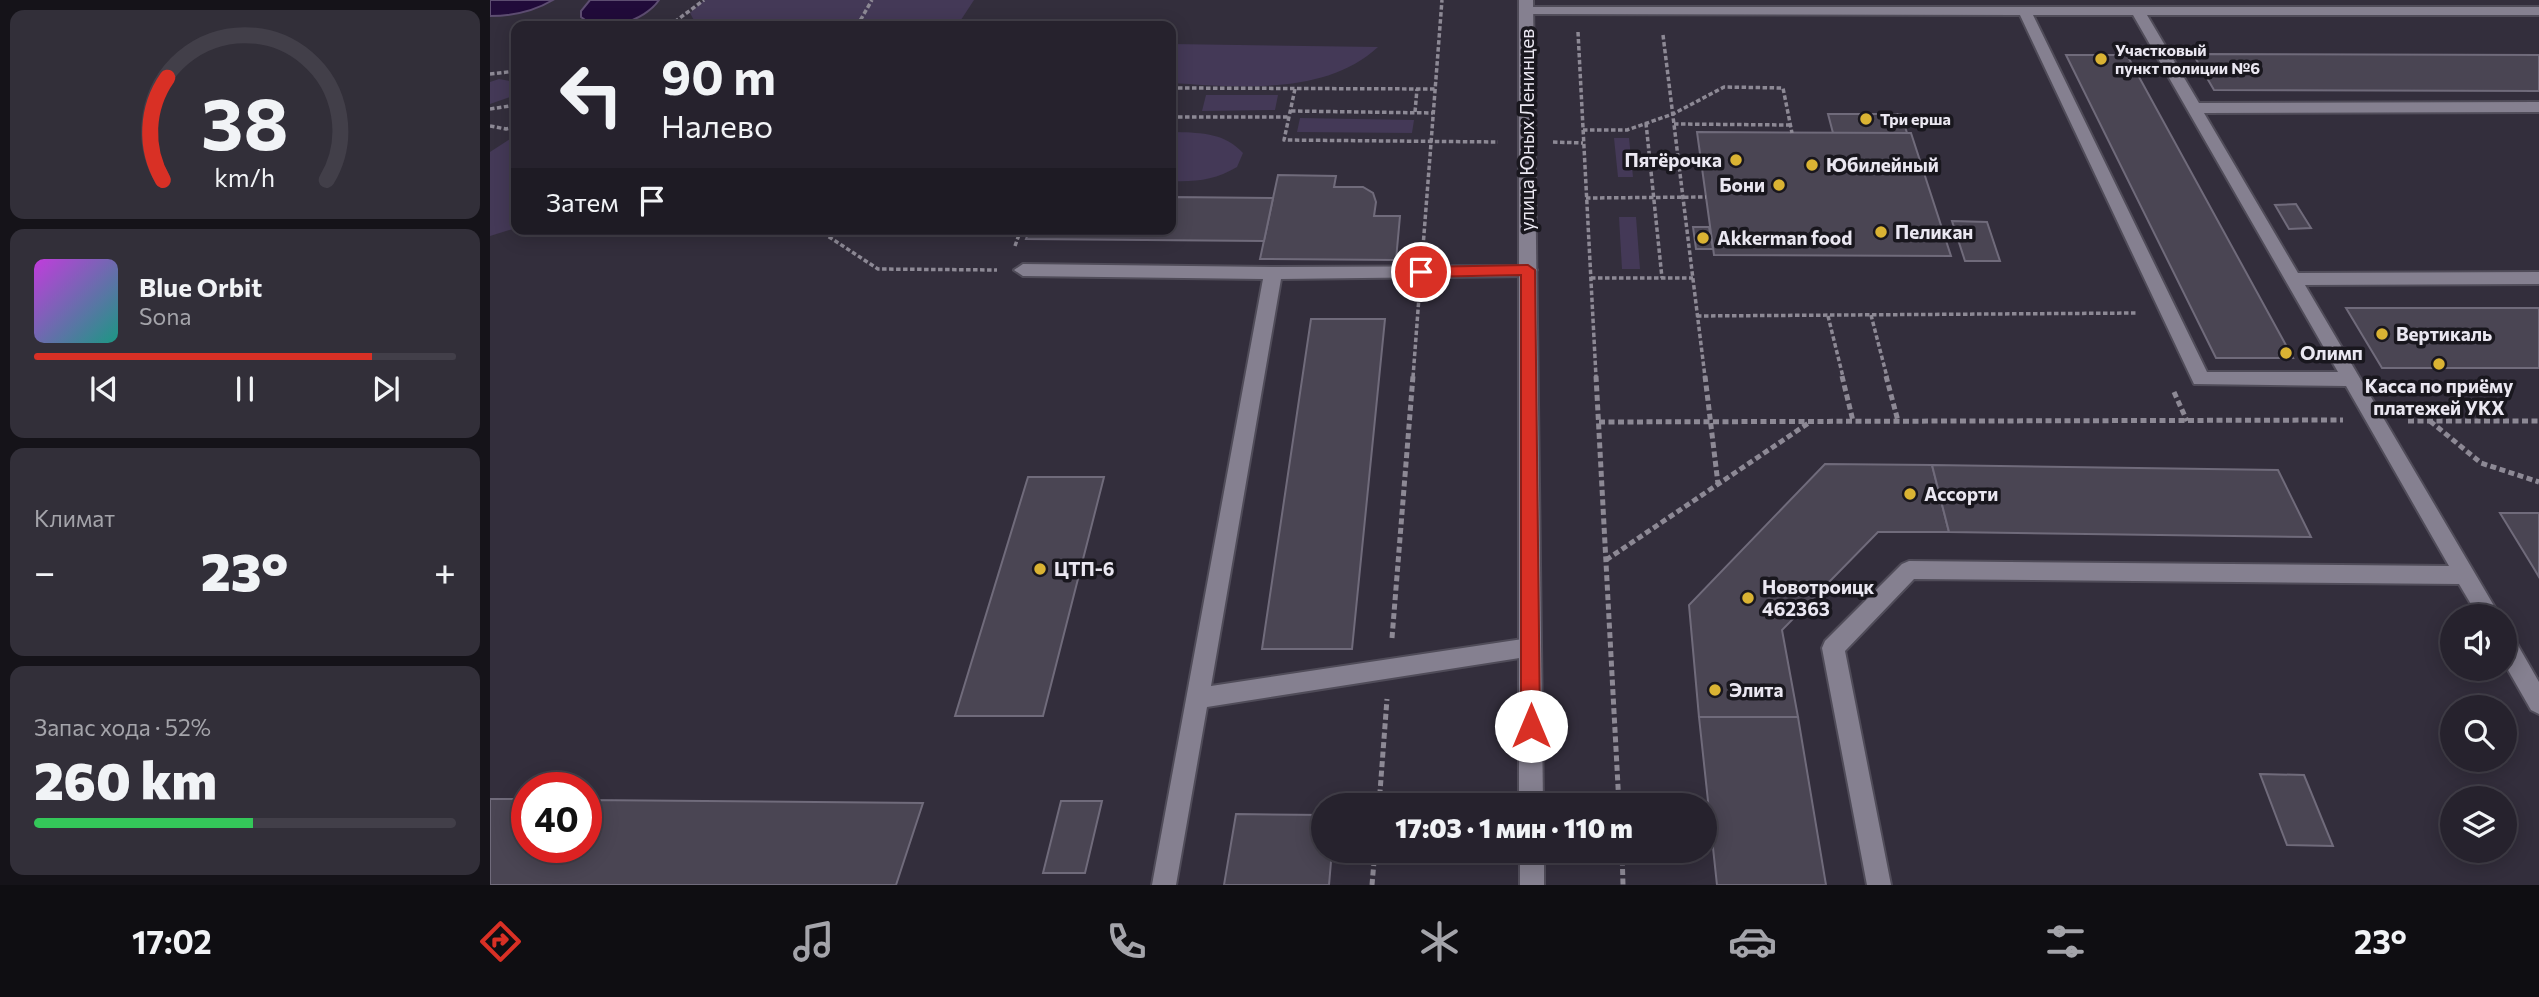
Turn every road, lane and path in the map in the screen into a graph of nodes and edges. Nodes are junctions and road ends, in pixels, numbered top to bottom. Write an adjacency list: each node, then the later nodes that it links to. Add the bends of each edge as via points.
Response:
1 (704, 0): 11 (path)
2 (872, 0): 12 (path)
3 (1442, 0): 18 (path)
4 (1527, 6): 6 (street); 42 (street, улица Юных Ленинцев)
5 (2096, 6): 7 (street); 10 (street)
6 (1576, 11): 9 (street); 33 (path)
7 (2138, 11): 8 (street); 21 (street)
8 (2539, 11)
9 (1661, 12): 10 (street); 26 (path)
10 (2025, 12): 50 (street)
11 (677, 21)
12 (860, 21)
13 (511, 72): 14 (path)
14 (490, 74)
15 (1176, 88): 16 (path)
16 (1295, 89): 17 (path); 25 (path)
17 (1417, 89): 18 (path); 23 (path)
18 (1435, 89): 24 (path)
19 (511, 106): 22 (path)
20 (2539, 107): 21 (street)
21 (2194, 108): 49 (street)
22 (490, 109)
23 (1415, 113): 24 (path); 25 (path)
24 (1433, 113): 35 (path)
25 (1290, 114): 27 (path); 35 (path, via 1284,140)
26 (1673, 114): 28 (path); 29 (path); 31 (path, via 1724,87 1783,88)
27 (1176, 117)
28 (1646, 123): 33 (path, via 1627,130); 38 (path)
29 (1674, 124): 31 (path); 39 (path)
30 (490, 125): 32 (path)
31 (1791, 125): 34 (path)
32 (511, 127)
33 (1583, 130): 37 (path)
34 (1792, 133)
35 (1431, 141): 43 (path)
36 (1706, 197): 39 (path)
37 (1586, 198): 38 (path); 45 (path)
38 (1654, 198): 39 (path); 46 (path)
39 (1683, 198): 47 (path)
40 (826, 235): 41 (path, via 878,270)
41 (1023, 270): 44 (street)
42 (1528, 270): 43 (street); 68 (street, улица Юных Ленинцев)
43 (1421, 272): 44 (street); 70 (path)
44 (1273, 273): 71 (street)
45 (1591, 278): 46 (path); 61 (path)
46 (1662, 278): 47 (path)
47 (1693, 278): 51 (path)
48 (2539, 278): 49 (street)
49 (2294, 279): 54 (street)
50 (2169, 313): 53 (path); 54 (street, via 2201,379)
51 (1698, 316): 52 (path); 62 (path)
52 (1828, 316): 53 (path); 57 (path)
53 (1871, 316): 58 (path)
54 (2352, 379): 55 (street)
55 (2376, 420): 58 (path); 59 (path); 66 (street)
56 (1811, 421): 57 (path); 62 (path); 64 (path)
57 (1853, 421): 58 (path)
58 (1898, 421)
59 (2430, 421): 60 (path); 63 (path, via 2481,463)
60 (2539, 421)
61 (1599, 422): 62 (path); 65 (path)
62 (1710, 422): 64 (path)
63 (2539, 482)
64 (1718, 484): 65 (path)
65 (1606, 560): 75 (path)
66 (2465, 575): 67 (street); 83 (street, via 1909,570 1833,648)
67 (2482, 604)
68 (1530, 648): 70 (street); 74 (street, улица Юных Ленинцев)
69 (2517, 665): 72 (street)
70 (1389, 669): 71 (street); 73 (path)
71 (1198, 698): 79 (street)
72 (2539, 703)
73 (1379, 793)
74 (1531, 793)
75 (1618, 793)
76 (1374, 863): 80 (path)
77 (1532, 863): 81 (street)
78 (1622, 863): 82 (path)
79 (1164, 885)
80 (1372, 885)
81 (1532, 885)
82 (1623, 885)
83 (1879, 885)

